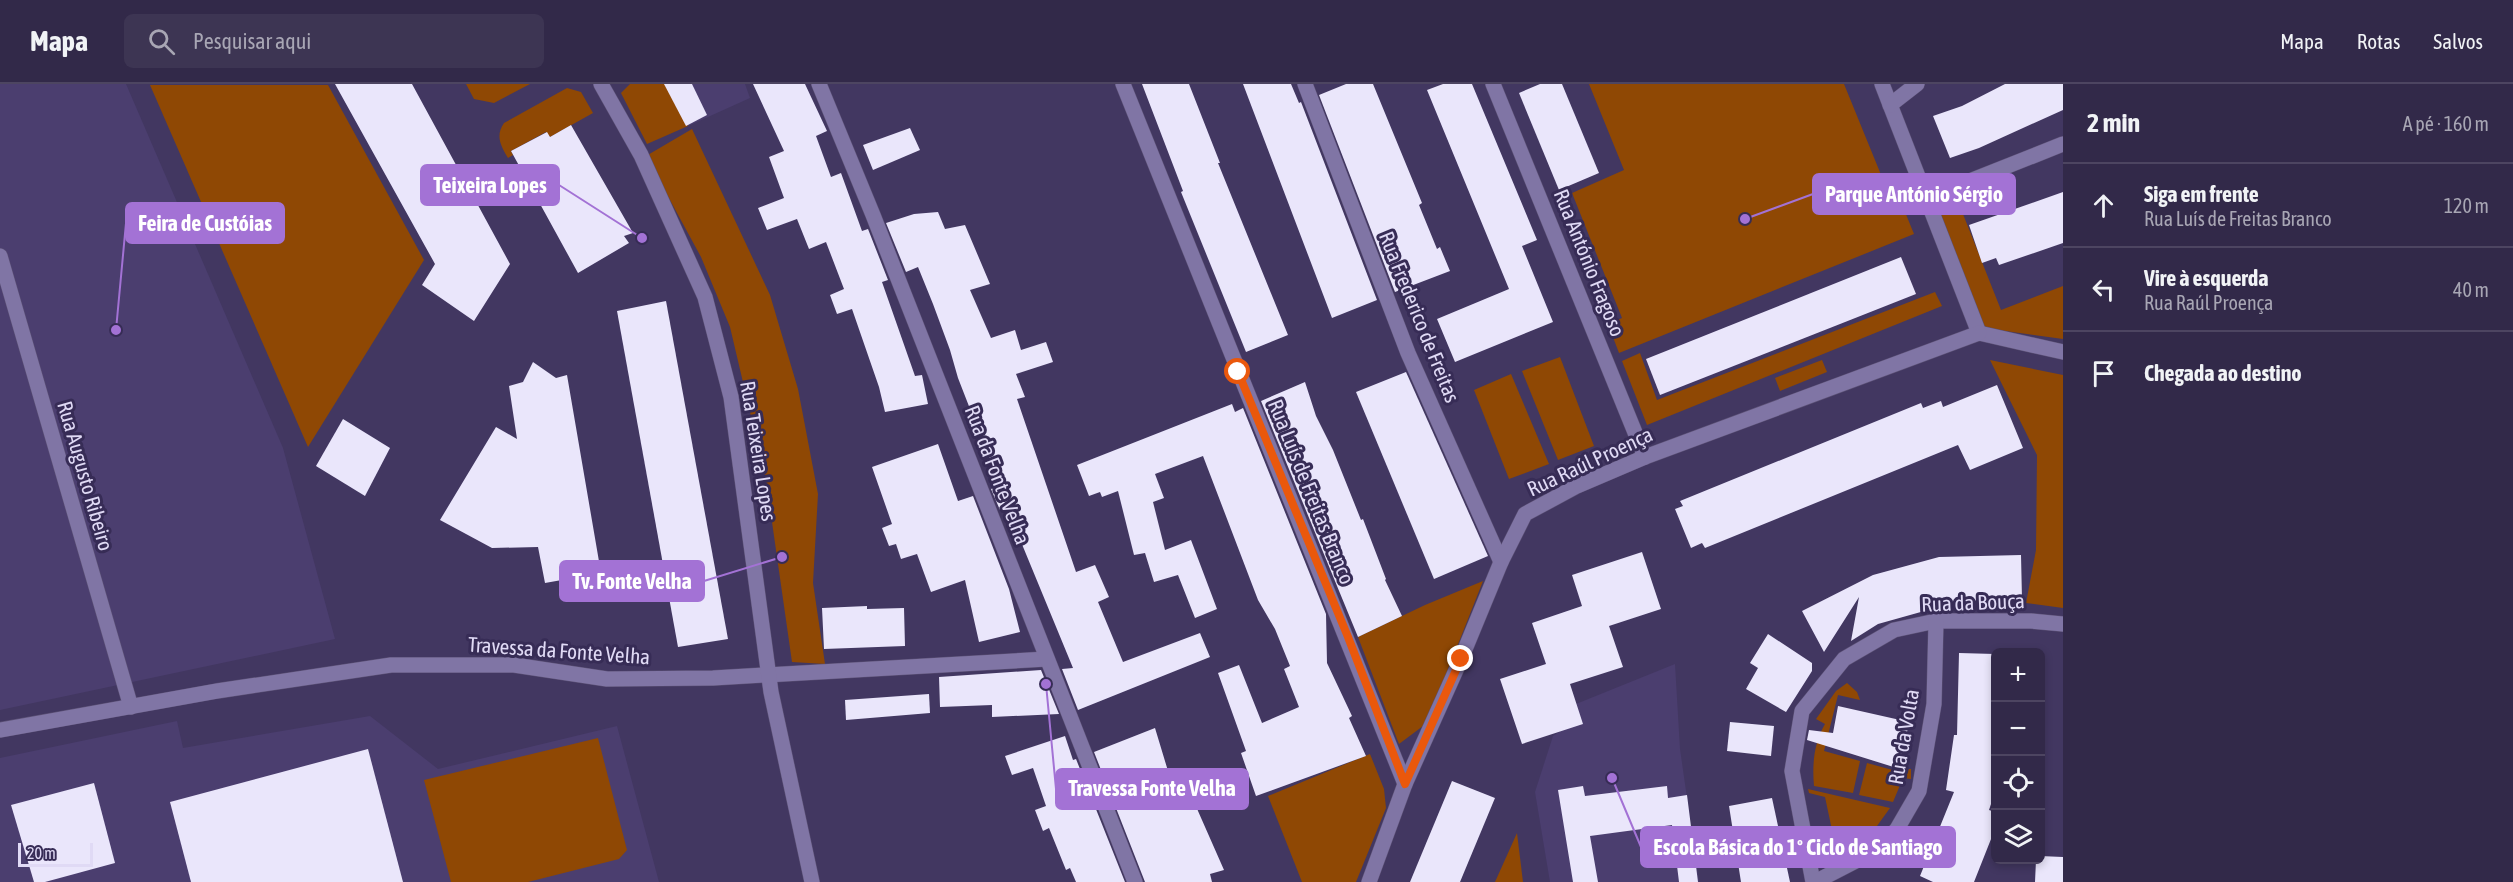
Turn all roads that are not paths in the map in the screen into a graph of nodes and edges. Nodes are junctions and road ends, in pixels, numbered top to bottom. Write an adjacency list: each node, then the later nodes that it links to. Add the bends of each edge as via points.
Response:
1 (601, 84): 19 (street, Rua Teixeira Lopes, via 641,155 705,297 731,397)
2 (819, 84): 18 (street, Rua da Fonte Velha)
3 (1123, 84): 22 (street, Rua Luís de Freitas Branco)
4 (1305, 84): 15 (street, Rua Frederico de Freitas, via 1408,353)
5 (1493, 84): 14 (street, Rua António Fragoso)
6 (1882, 84): 8 (street)
7 (1917, 84): 8 (street)
8 (1890, 105): 10 (street)
9 (2063, 144): 10 (street)
10 (1927, 198): 12 (street)
11 (0, 256): 20 (street, Rua Augusto Ribeiro)
12 (1979, 333): 13 (street); 14 (street, Rua Raúl Proença)
13 (2063, 352)
14 (1645, 457): 15 (street, Rua Raúl Proença, via 1525,514)
15 (1502, 562): 22 (street, Rua Raúl Proença)
16 (1936, 621): 17 (street, Rua da Bouça); 26 (street, Rua da Volta, via 1934,704 1919,791 1879,849); 26 (street, Rua da Bouça, via 1894,630 1844,659 1802,711 1792,771)
17 (2063, 624)
18 (1047, 659): 19 (street, Travessa da Fonte Velha); 24 (street, Rua da Fonte Velha)
19 (768, 675): 20 (street, Travessa da Fonte Velha, via 607,679 514,665 391,665); 23 (street, Rua Teixeira Lopes)
20 (130, 707): 21 (street, Travessa da Fonte Velha)
21 (0, 730)
22 (1405, 784): 25 (street, Rua Raúl Proença)
23 (812, 882)
24 (1135, 882)
25 (1369, 882)
26 (1814, 882)

